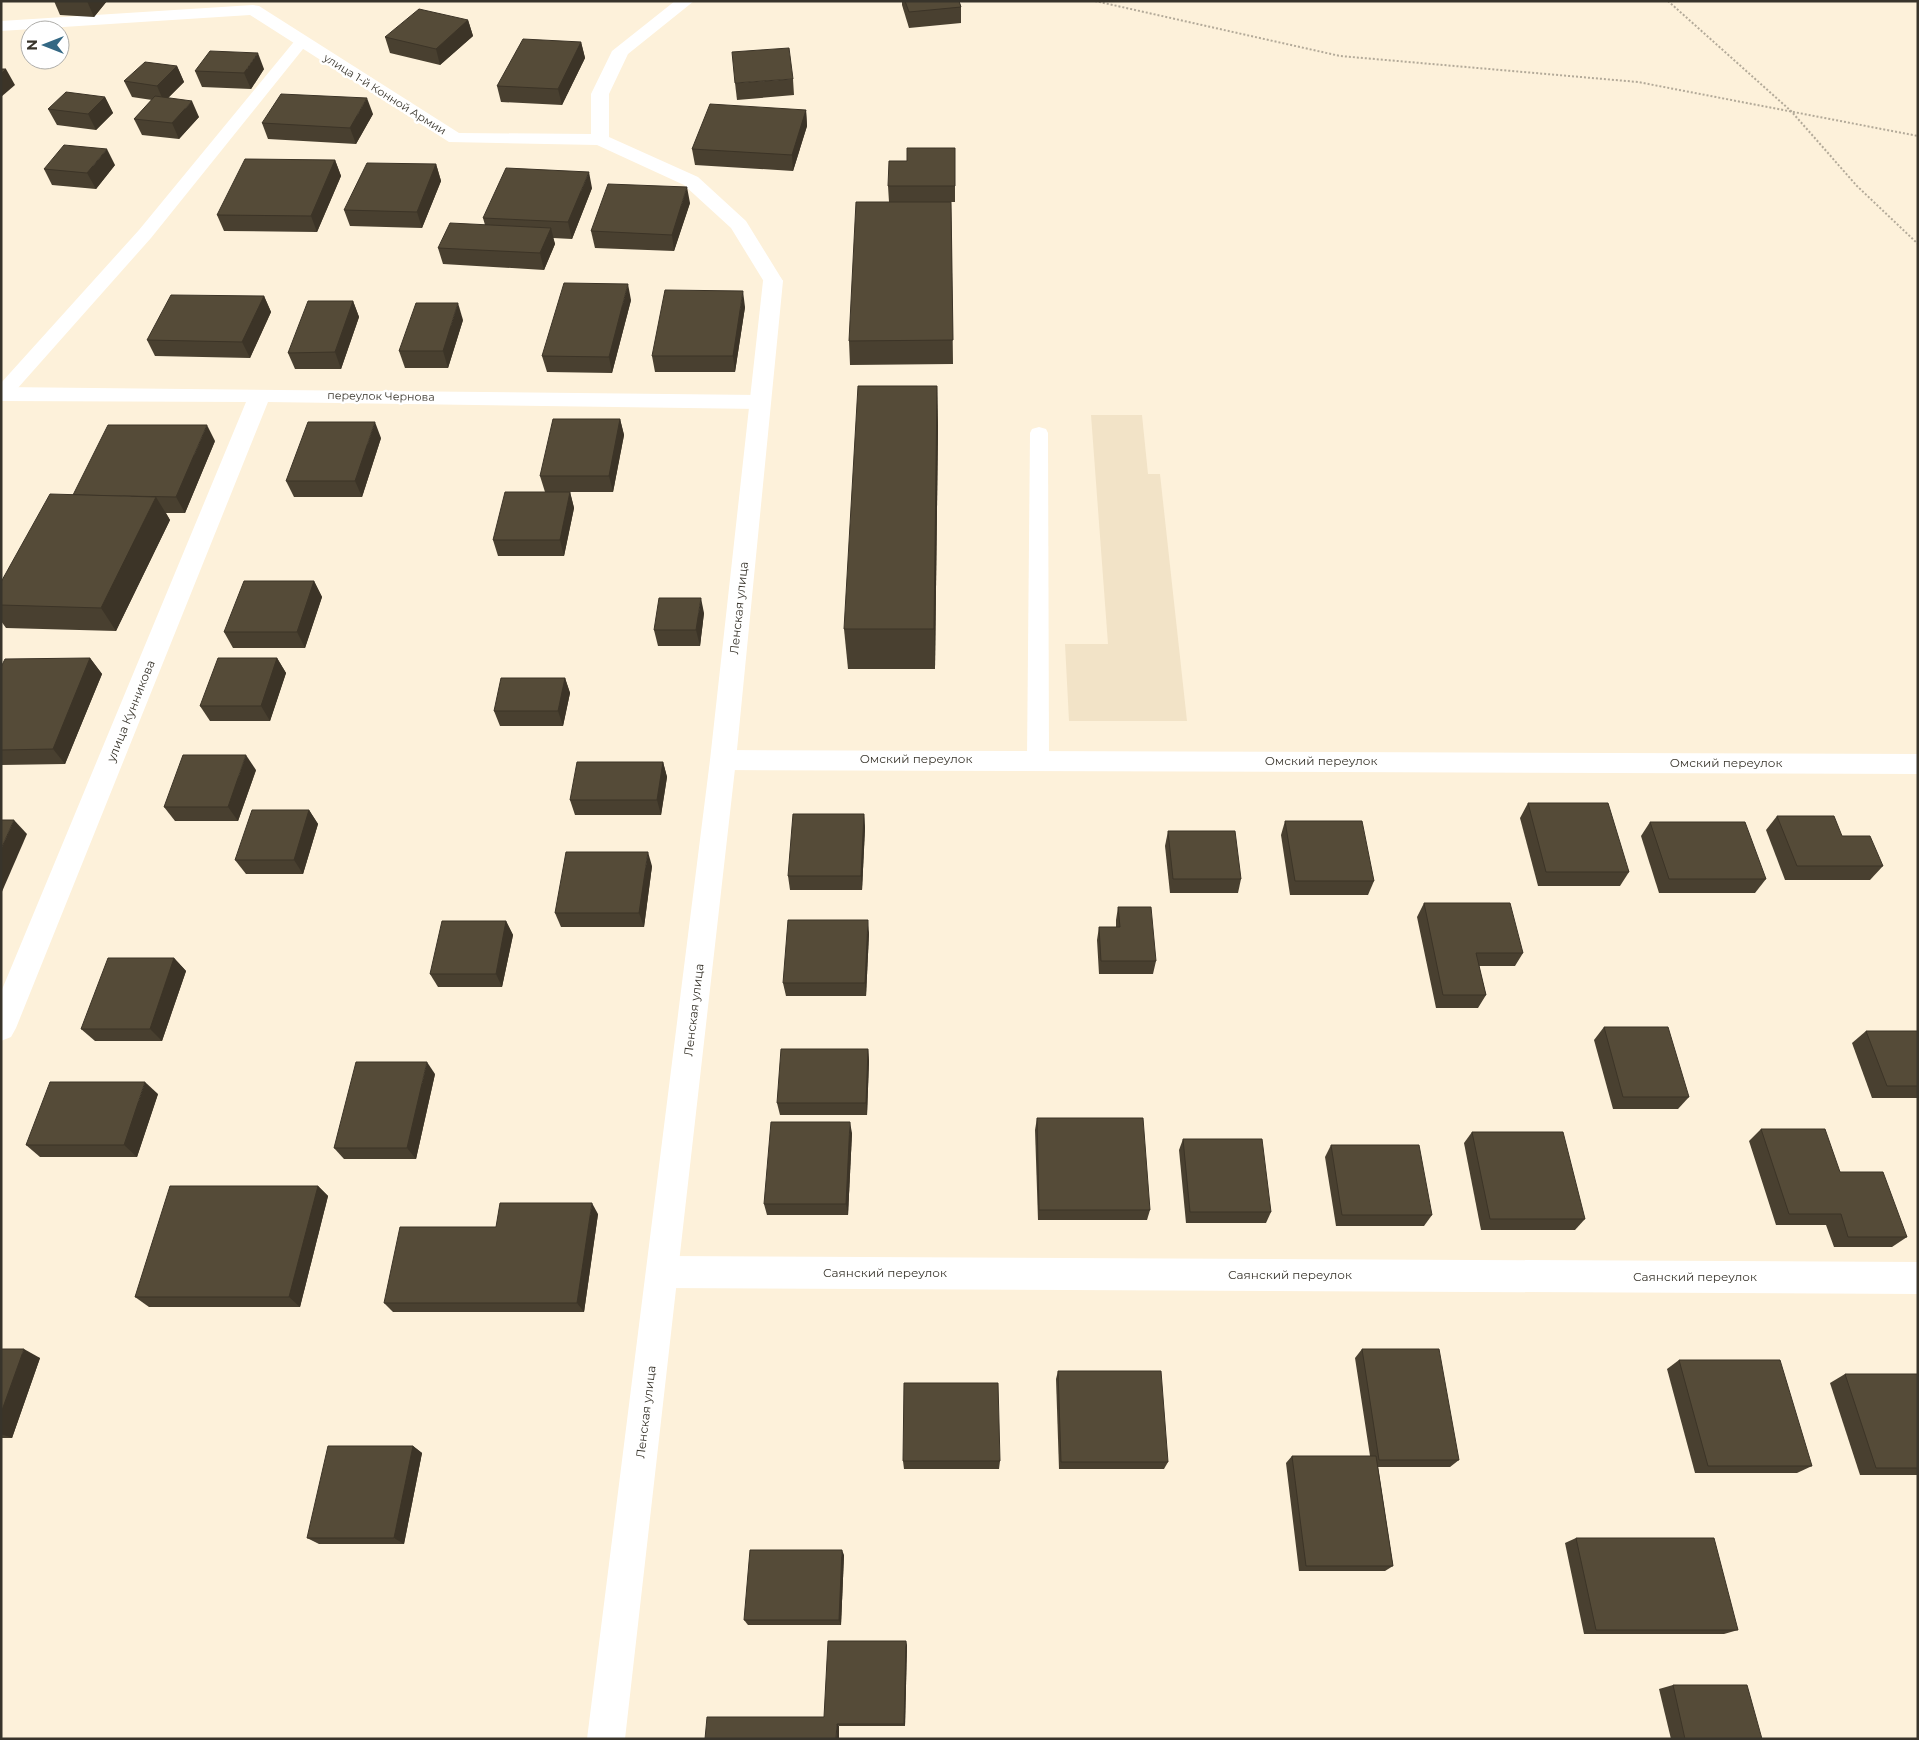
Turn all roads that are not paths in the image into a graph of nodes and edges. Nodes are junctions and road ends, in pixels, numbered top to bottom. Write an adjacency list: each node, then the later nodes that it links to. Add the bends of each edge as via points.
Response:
1 (686, 1): 4 (street, via 621,52 600,94)
2 (1, 26): 3 (street, улица 1-й Конной Армии, via 253,10)
3 (302, 41): 4 (street, улица 1-й Конной Армии, via 455,138); 6 (lane, via 145,234)
4 (600, 140): 5 (street, улица 1-й Конной Армии, via 691,181 739,225)
5 (773, 281): 8 (street, Ленская улица)
6 (2, 394): 7 (street, переулок Чернова)
7 (260, 395): 8 (street, переулок Чернова); 13 (street, улица Кунникова)
8 (759, 402): 11 (street, Ленская улица)
9 (1039, 433): 10 (lane)
10 (1038, 759): 11 (street, Омский переулок); 12 (street, Омский переулок)
11 (724, 760): 14 (street, Ленская улица)
12 (1918, 764)
13 (1, 1028)
14 (663, 1272): 15 (street, Саянский переулок); 16 (street, Ленская улица)
15 (1918, 1278)
16 (606, 1739)

